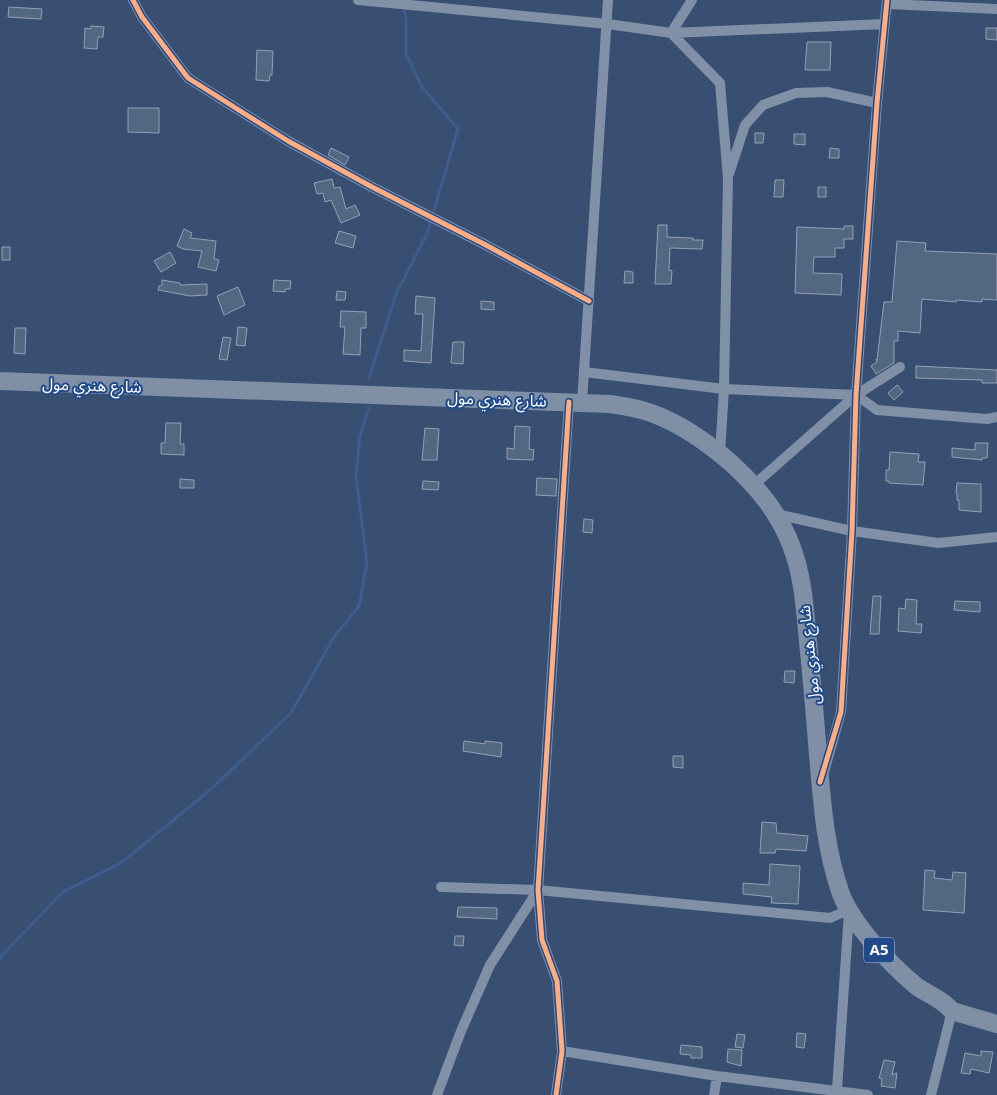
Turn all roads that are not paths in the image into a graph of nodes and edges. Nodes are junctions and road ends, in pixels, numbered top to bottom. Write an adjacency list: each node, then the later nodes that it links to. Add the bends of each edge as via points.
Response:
1 (133, 0): 12 (street, via 188,78 288,141 372,188)
2 (358, 0): 7 (street)
3 (608, 0): 7 (street)
4 (692, 0): 9 (street)
5 (887, 2): 6 (street); 8 (street)
6 (997, 9)
7 (608, 24): 9 (street); 12 (street)
8 (885, 24): 9 (street); 10 (street)
9 (671, 33): 11 (street, via 720,83)
10 (876, 103): 11 (street, via 827,92 796,93 764,105 745,125); 17 (street)
11 (728, 180): 16 (street)
12 (589, 301): 14 (street)
13 (900, 367): 17 (street)
14 (584, 372): 16 (street); 18 (street)
15 (0, 381): 18 (highway, شارع هنري مول / A5)
16 (724, 389): 17 (street); 20 (street)
17 (856, 395): 19 (street, via 877,410 987,419); 21 (street); 23 (street)
18 (576, 402): 20 (highway, شارع هنري مول / A5, via 610,404 653,413 689,432); 27 (street)
19 (997, 417)
20 (720, 454): 21 (highway, شارع هنري مول / A5)
21 (754, 485): 22 (highway, شارع هنري مول / A5)
22 (776, 514): 23 (street); 25 (highway, شارع هنري مول / A5, via 791,543 801,582)
23 (852, 531): 24 (street, via 938,543); 25 (street, via 841,712)
24 (997, 537)
25 (820, 782): 28 (highway, شارع هنري مول / A5, via 836,878)
26 (441, 887): 27 (street)
27 (538, 890): 28 (street, via 830,918); 31 (street, via 542,940 557,981); 34 (street, via 490,965)
28 (850, 909): 29 (highway, شارع هنري مول / A5, via 886,958); 33 (street)
29 (952, 1011): 30 (highway, شارع هنري مول / A5); 38 (street)
30 (997, 1024)
31 (562, 1052): 32 (street); 35 (street)
32 (717, 1076): 33 (street); 36 (street)
33 (836, 1090): 37 (street)
34 (437, 1095)
35 (556, 1095)
36 (714, 1095)
37 (868, 1095)
38 (931, 1095)

